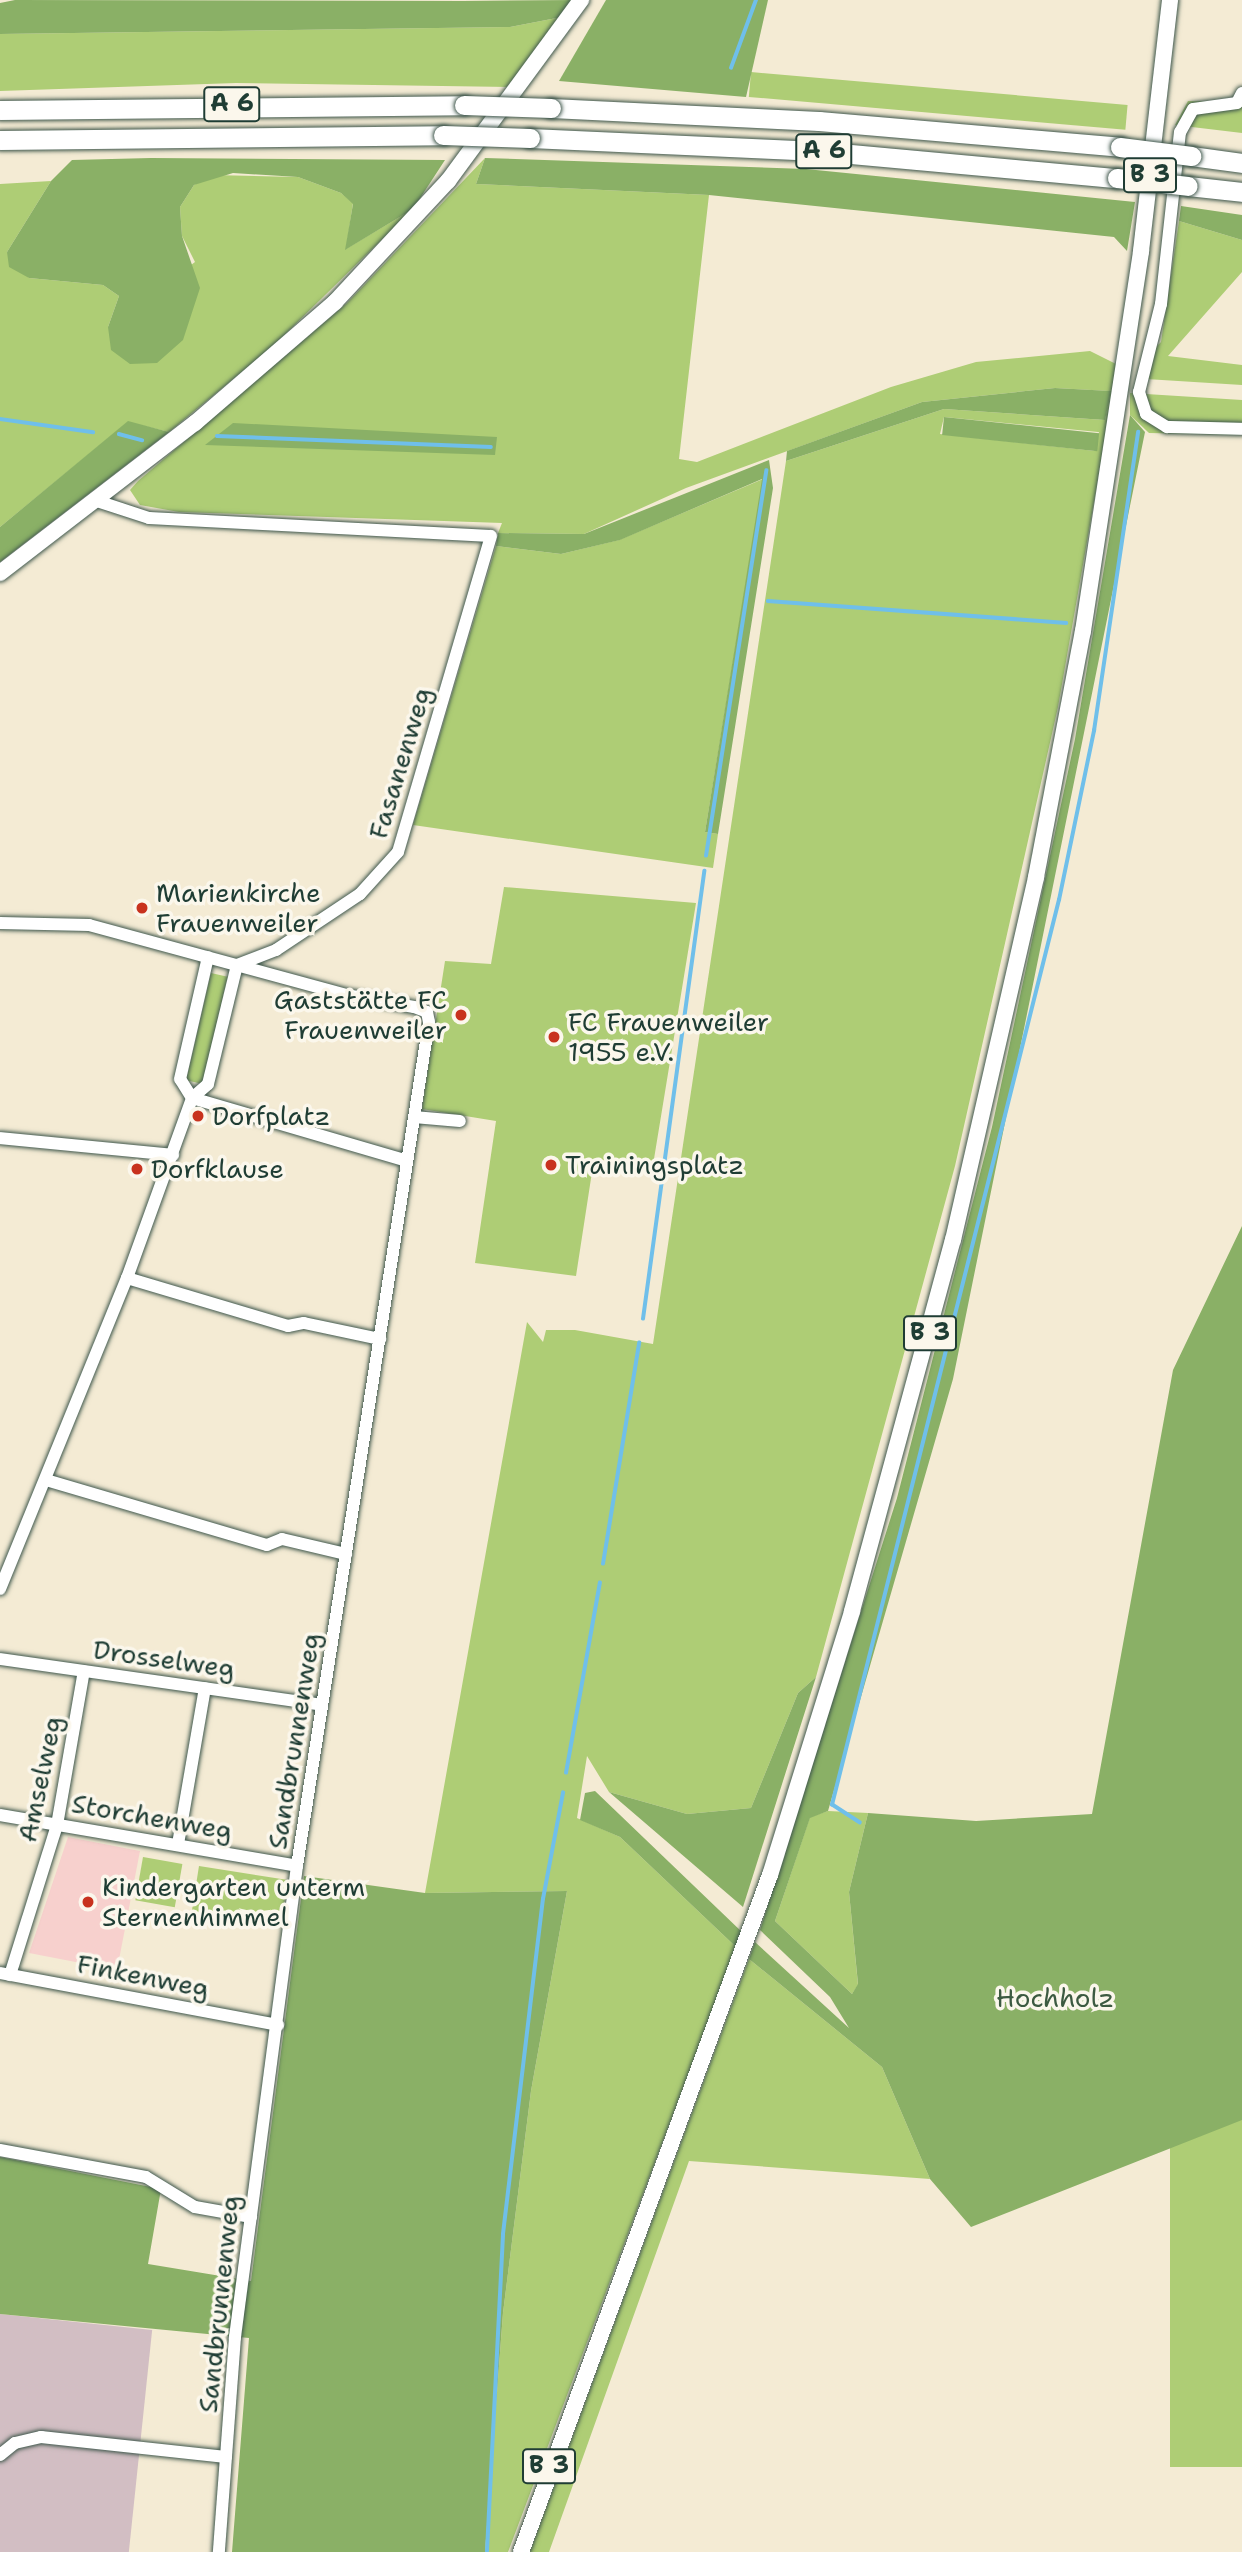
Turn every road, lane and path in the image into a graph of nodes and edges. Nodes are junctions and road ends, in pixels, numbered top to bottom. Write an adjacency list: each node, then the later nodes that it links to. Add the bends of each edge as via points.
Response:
1 (581, 0): 9 (main road, via 448,181 393,245 195,423)
2 (1170, 0): 37 (main road, B 3, via 1113,453 1058,767 983,1120 907,1415 770,1875)
3 (1242, 93): 8 (street, via 1237,103 1193,109 1180,132 1161,304 1139,392 1146,414 1167,427)
4 (0, 110): 6 (highway, A 6, bridge, via 551,108 819,121 1120,147)
5 (0, 140): 7 (highway, A 6, bridge, via 443,135 818,150)
6 (1242, 163)
7 (1242, 192)
8 (1242, 429)
9 (97, 500): 10 (main road); 13 (street, Fasanenweg, via 149,519 491,536 398,852 360,894 276,950)
10 (0, 573)
11 (0, 923): 12 (street, via 89,925)
12 (208, 957): 13 (street); 14 (street, via 180,1079)
13 (237, 965): 14 (street, via 208,1084); 15 (street, Sandbrunnenweg, via 427,1012)
14 (192, 1098): 18 (street); 19 (street)
15 (414, 1117): 16 (street); 19 (street, Sandbrunnenweg)
16 (460, 1121)
17 (1, 1142): 18 (street)
18 (173, 1155): 20 (street)
19 (407, 1161): 21 (street, Sandbrunnenweg)
20 (127, 1278): 21 (street, via 288,1326 304,1323); 22 (street)
21 (380, 1339): 23 (street, Sandbrunnenweg)
22 (46, 1480): 23 (street, via 267,1545 282,1539); 24 (street)
23 (346, 1554): 28 (street, Sandbrunnenweg)
24 (0, 1588)
25 (0, 1659): 26 (street, Drosselweg)
26 (84, 1671): 27 (street, Drosselweg); 30 (street, Amselweg)
27 (205, 1688): 28 (street, Drosselweg); 31 (street)
28 (322, 1705): 32 (street, Sandbrunnenweg)
29 (0, 1815): 30 (street, Storchenweg)
30 (57, 1825): 31 (street, Storchenweg); 33 (street, Amselweg)
31 (178, 1844): 32 (street, Storchenweg)
32 (297, 1866): 34 (street, Sandbrunnenweg)
33 (5, 1974): 34 (street, Finkenweg)
34 (278, 2025): 36 (street, Sandbrunnenweg)
35 (0, 2150): 36 (street, via 146,2177 195,2207)
36 (251, 2217): 39 (street, Sandbrunnenweg)
37 (584, 2380): 41 (main road, B 3); 42 (main road, B 3)
38 (0, 2455): 39 (street, via 41,2437)
39 (226, 2457): 40 (street, Sandbrunnenweg)
40 (219, 2552)
41 (514, 2552)
42 (521, 2552)

